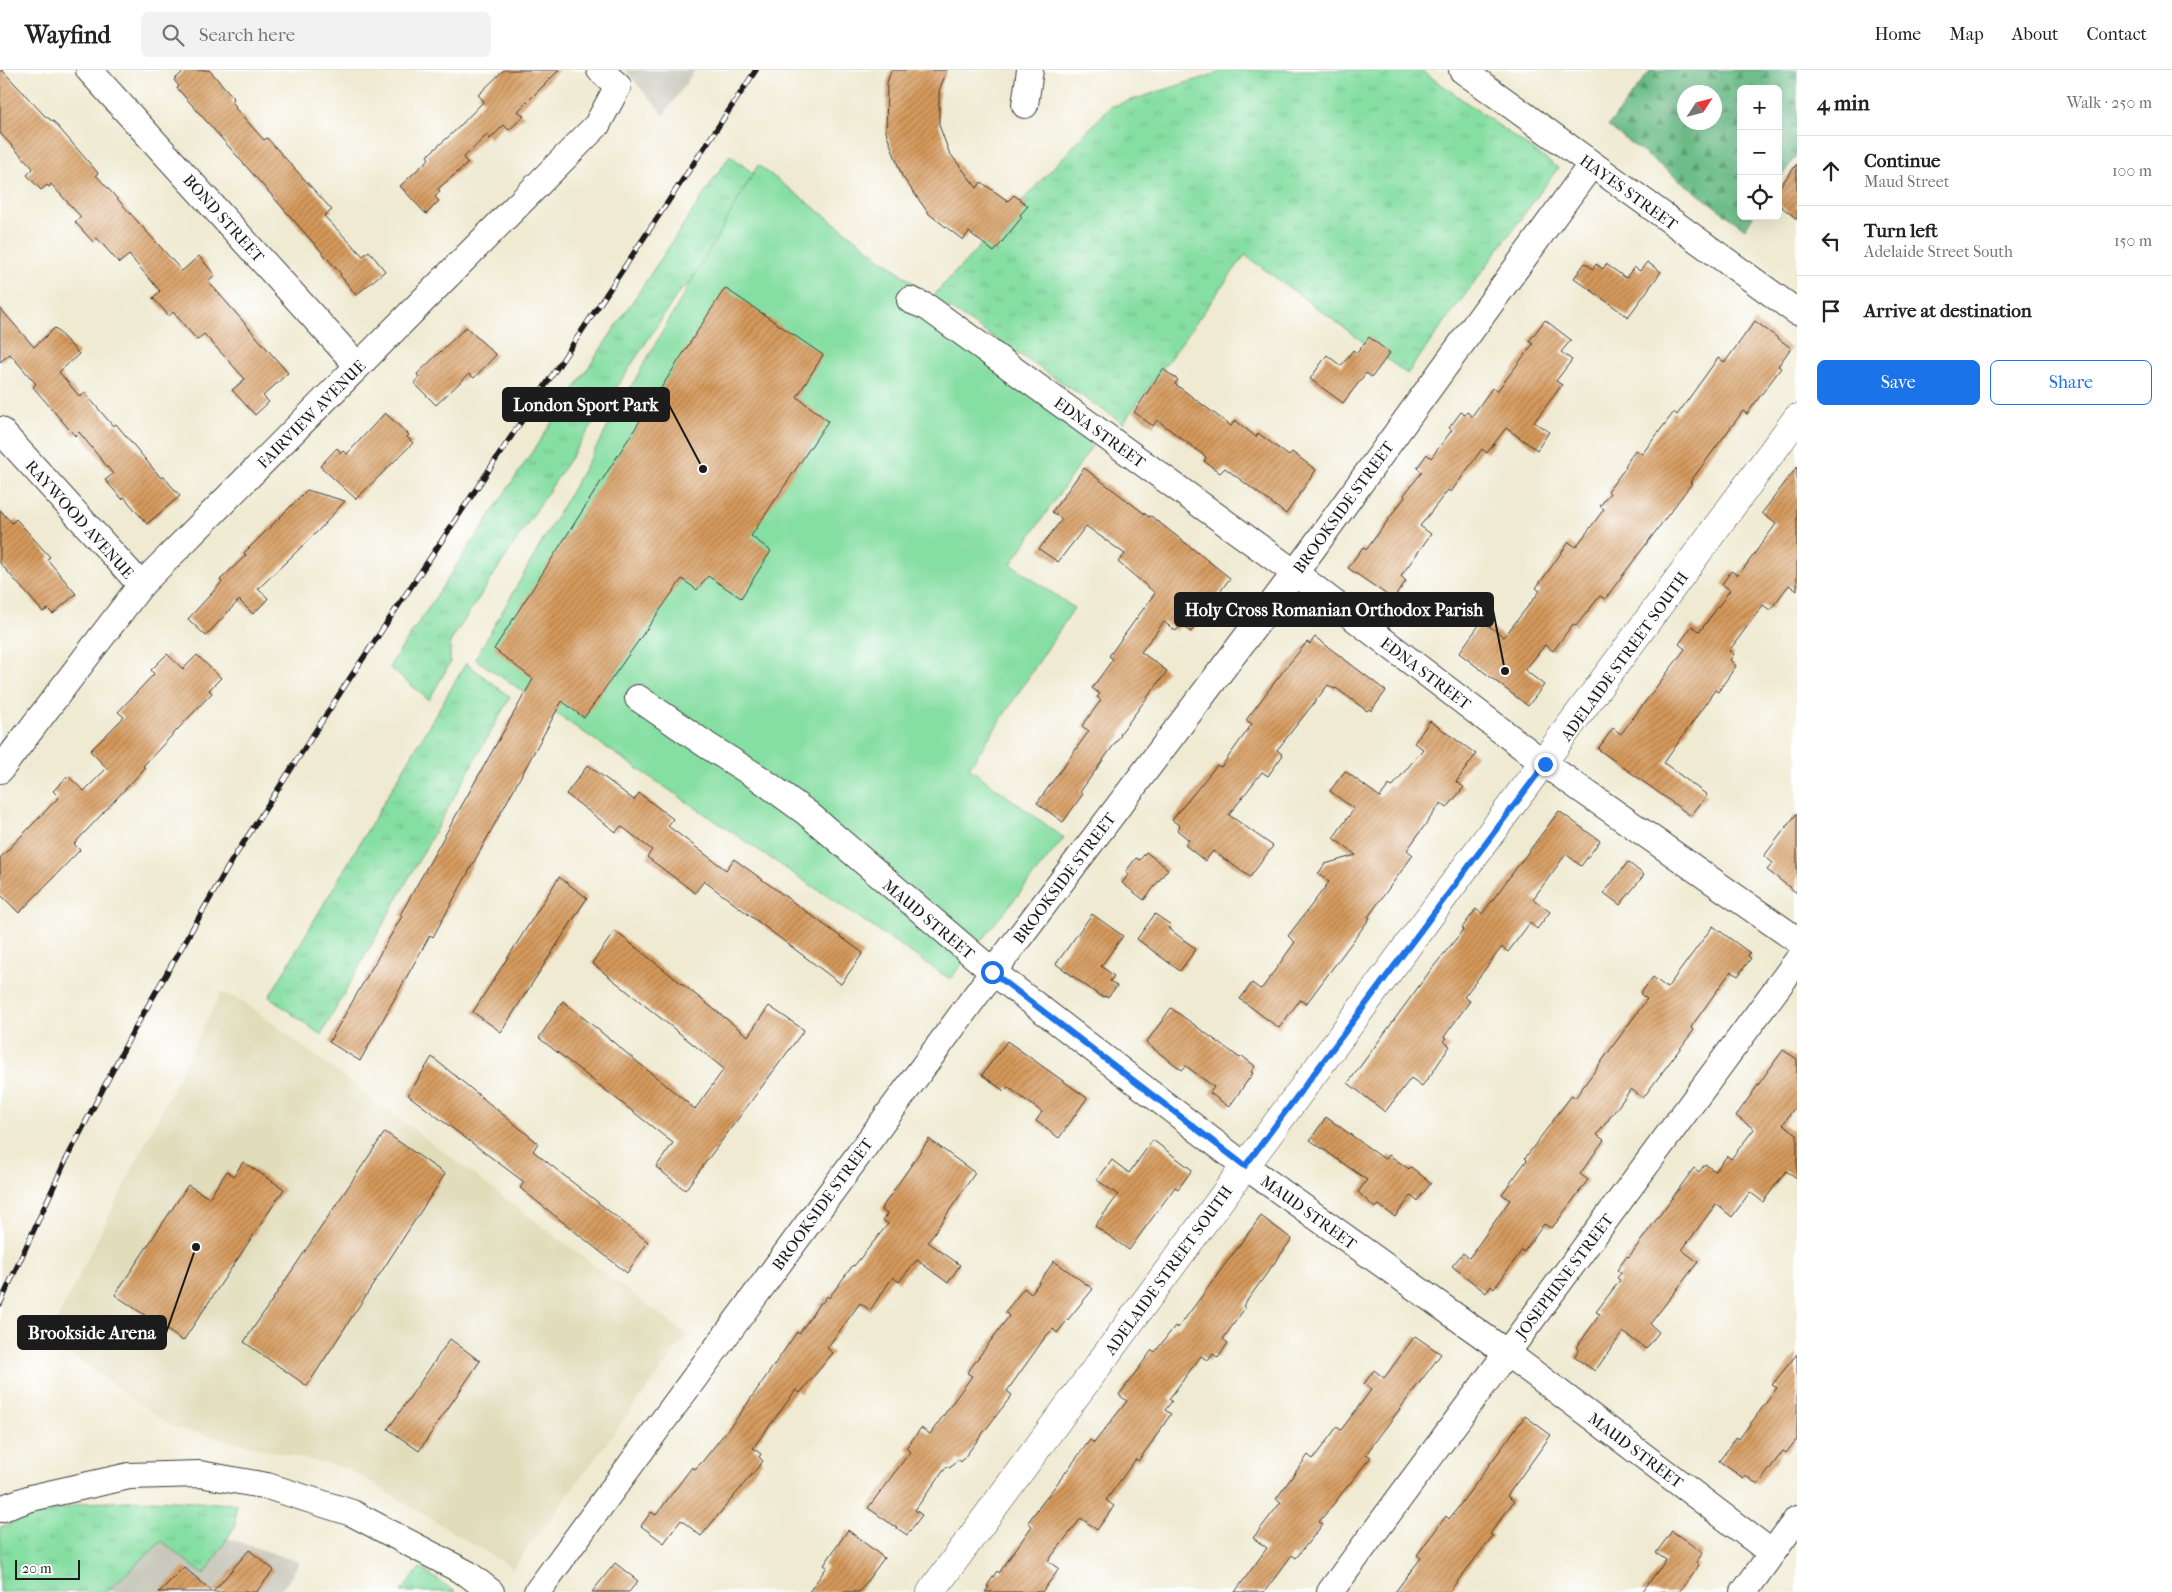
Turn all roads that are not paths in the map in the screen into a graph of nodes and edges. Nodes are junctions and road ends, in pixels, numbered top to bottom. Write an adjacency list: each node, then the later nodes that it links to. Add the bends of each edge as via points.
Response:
1 (89, 70): 9 (street, BOND STREET)
2 (600, 70): 9 (street, FAIRVIEW AVENUE, via 618,86 596,125)
3 (1030, 70): 5 (street)
4 (1462, 70): 6 (street, HAYES STREET)
5 (1025, 105)
6 (1591, 165): 8 (street, HAYES STREET); 12 (street, BROOKSIDE STREET)
7 (910, 300): 12 (street, EDNA STREET, via 927,307)
8 (1797, 312)
9 (358, 366): 13 (street, FAIRVIEW AVENUE)
10 (1797, 418): 15 (main road, ADELAIDE STREET SOUTH)
11 (0, 430): 13 (street, RAYWOOD AVENUE)
12 (1295, 573): 15 (street, EDNA STREET); 19 (street, BROOKSIDE STREET)
13 (141, 586): 16 (street, FAIRVIEW AVENUE)
14 (638, 698): 19 (street, MAUD STREET, via 806,813)
15 (1545, 764): 17 (street, EDNA STREET); 20 (main road, ADELAIDE STREET SOUTH)
16 (0, 770)
17 (1797, 940)
18 (1797, 961): 21 (street, JOSEPHINE STREET)
19 (992, 972): 20 (street, MAUD STREET); 26 (street, BROOKSIDE STREET)
20 (1245, 1166): 21 (street, MAUD STREET); 27 (main road, ADELAIDE STREET SOUTH)
21 (1507, 1353): 24 (street, MAUD STREET); 28 (street, JOSEPHINE STREET)
22 (0, 1509): 25 (street, via 31,1498 129,1476 200,1474 267,1486 352,1513 468,1574)
23 (1797, 1519): 24 (street)
24 (1772, 1553): 29 (street)
25 (491, 1592)
26 (537, 1592)
27 (931, 1592)
28 (1330, 1592)
29 (1744, 1592)

